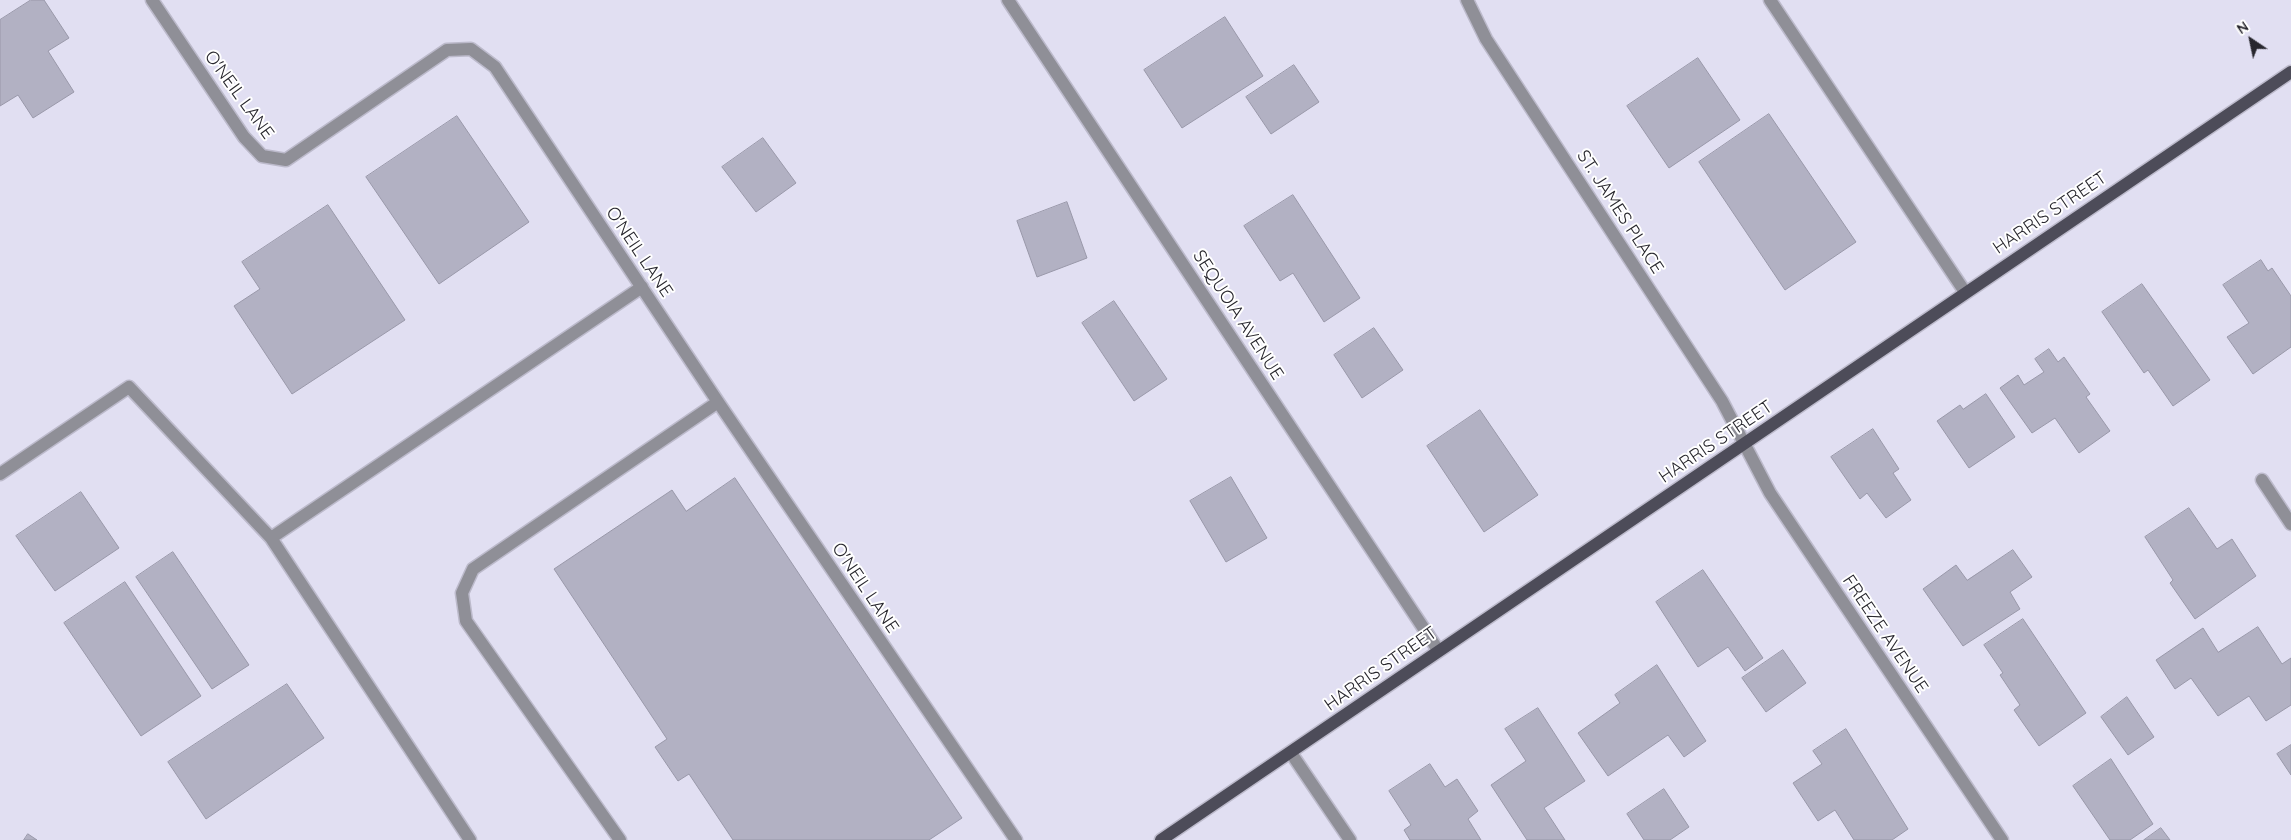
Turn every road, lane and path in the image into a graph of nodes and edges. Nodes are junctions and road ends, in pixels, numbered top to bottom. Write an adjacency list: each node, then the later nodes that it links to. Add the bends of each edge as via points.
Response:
1 (152, 0): 6 (street, O'NEIL LANE, via 244,137 262,156 286,160 447,50 472,49 495,67)
2 (1008, 0): 14 (street, SEQUOIA AVENUE)
3 (1467, 0): 9 (street, ST. JAMES PLACE, via 1486,39 1722,401)
4 (1770, 0): 7 (street)
5 (2291, 72): 7 (main road, HARRIS STREET)
6 (642, 287): 8 (street, O'NEIL LANE); 13 (street)
7 (1965, 292): 9 (main road, HARRIS STREET)
8 (718, 402): 17 (street, via 472,569 462,593 466,621); 18 (street, O'NEIL LANE)
9 (1746, 444): 14 (main road, HARRIS STREET); 21 (street, FREEZE AVENUE, via 1770,492)
10 (0, 474): 13 (street, via 129,387)
11 (2262, 480): 12 (street)
12 (2291, 524)
13 (271, 538): 16 (street)
14 (1438, 650): 15 (main road, HARRIS STREET)
15 (1291, 753): 19 (main road, HARRIS STREET); 20 (street)
16 (470, 840)
17 (620, 840)
18 (1016, 840)
19 (1161, 840)
20 (1350, 840)
21 (2002, 840)

